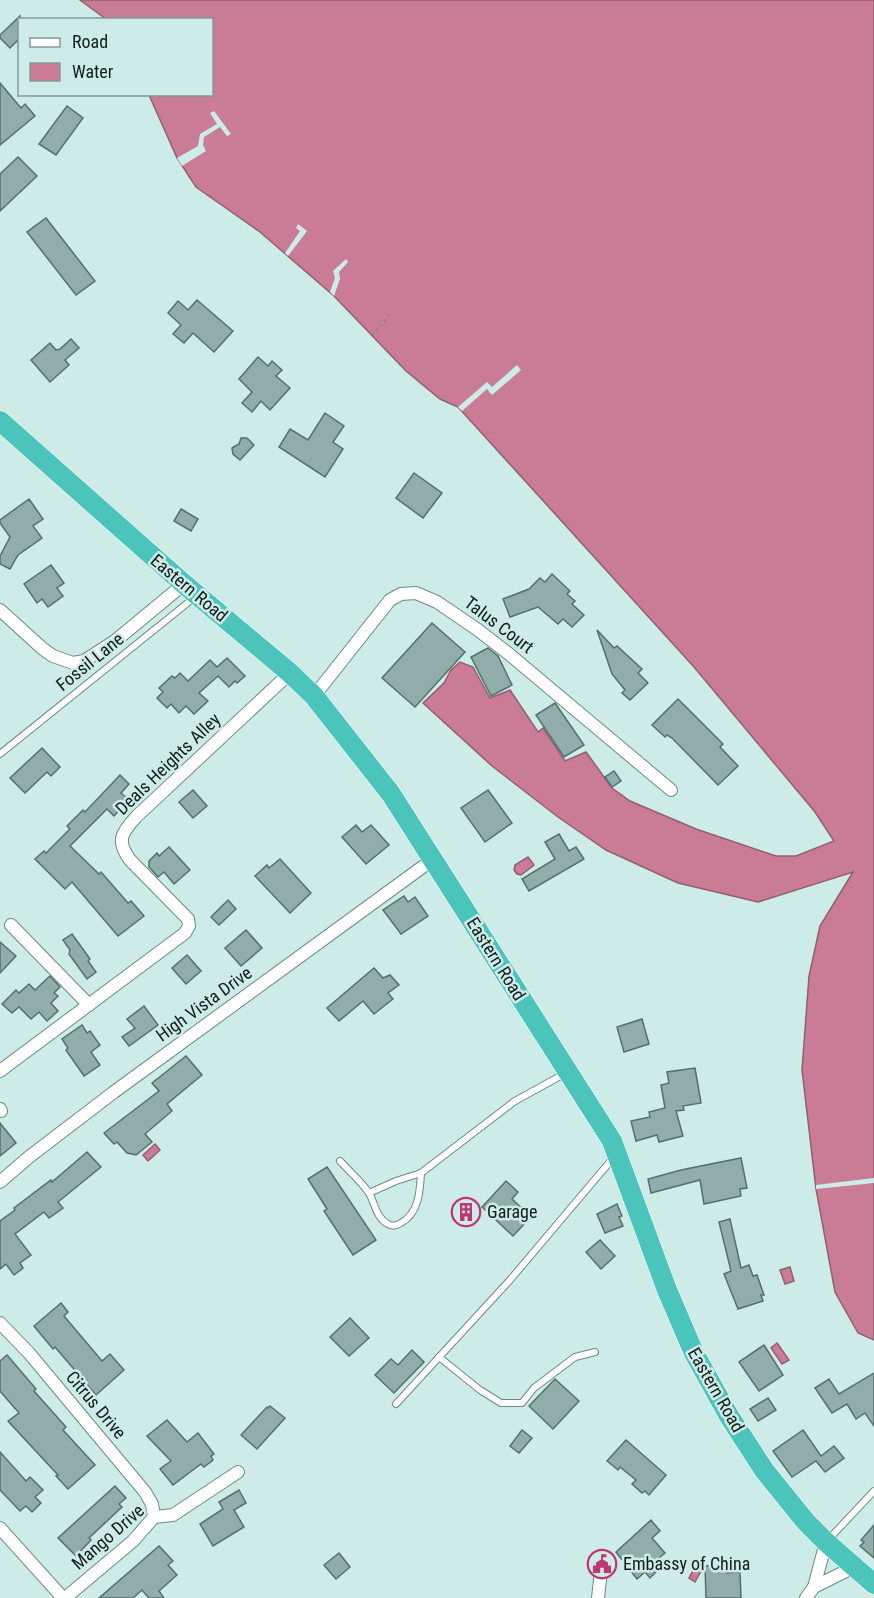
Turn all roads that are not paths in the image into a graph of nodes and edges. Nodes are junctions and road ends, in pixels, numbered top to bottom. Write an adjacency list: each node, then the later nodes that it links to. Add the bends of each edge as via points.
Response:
1 (0, 421): 2 (highway, Eastern Road)
2 (191, 589): 3 (street, via 84,661 73,663 43,649); 4 (highway, Eastern Road); 6 (lane, Fossil Lane)
3 (0, 610)
4 (290, 674): 5 (highway, Eastern Road); 10 (street, Deals Heights Alley, via 124,831 123,850 188,919 189,926 185,933)
5 (314, 696): 7 (street, Talus Court, via 390,600 416,593 437,602 509,654); 8 (highway, Eastern Road, via 391,794)
6 (0, 754)
7 (671, 790)
8 (432, 860): 12 (highway, Eastern Road); 16 (street, High Vista Drive, via 114,1092)
9 (11, 925): 10 (street)
10 (89, 1005): 11 (street, Deals Heights Alley)
11 (0, 1071)
12 (568, 1072): 13 (highway, Eastern Road); 15 (lane, via 515,1101)
13 (617, 1154): 20 (lane); 26 (highway, Eastern Road, via 694,1353 765,1470)
14 (340, 1161): 17 (lane)
15 (421, 1173): 17 (lane); 17 (lane, via 414,1212 398,1225 381,1218)
16 (0, 1182)
17 (369, 1193)
18 (0, 1323): 24 (street, Citrus Drive, via 138,1484 152,1504)
19 (595, 1352): 20 (lane, via 575,1357 534,1388 522,1403 501,1403)
20 (439, 1357): 21 (lane)
21 (396, 1404)
22 (238, 1472): 24 (street, Mango Drive, via 174,1515)
23 (874, 1491): 26 (lane)
24 (154, 1517): 31 (street, Mango Drive, via 133,1541)
25 (0, 1528): 31 (street)
26 (826, 1542): 28 (highway, Eastern Road); 30 (street)
27 (602, 1562): 32 (street)
28 (854, 1567): 29 (highway, Eastern Road); 30 (street)
29 (874, 1584)
30 (814, 1587): 33 (street)
31 (64, 1598)
32 (598, 1598)
33 (806, 1598)

